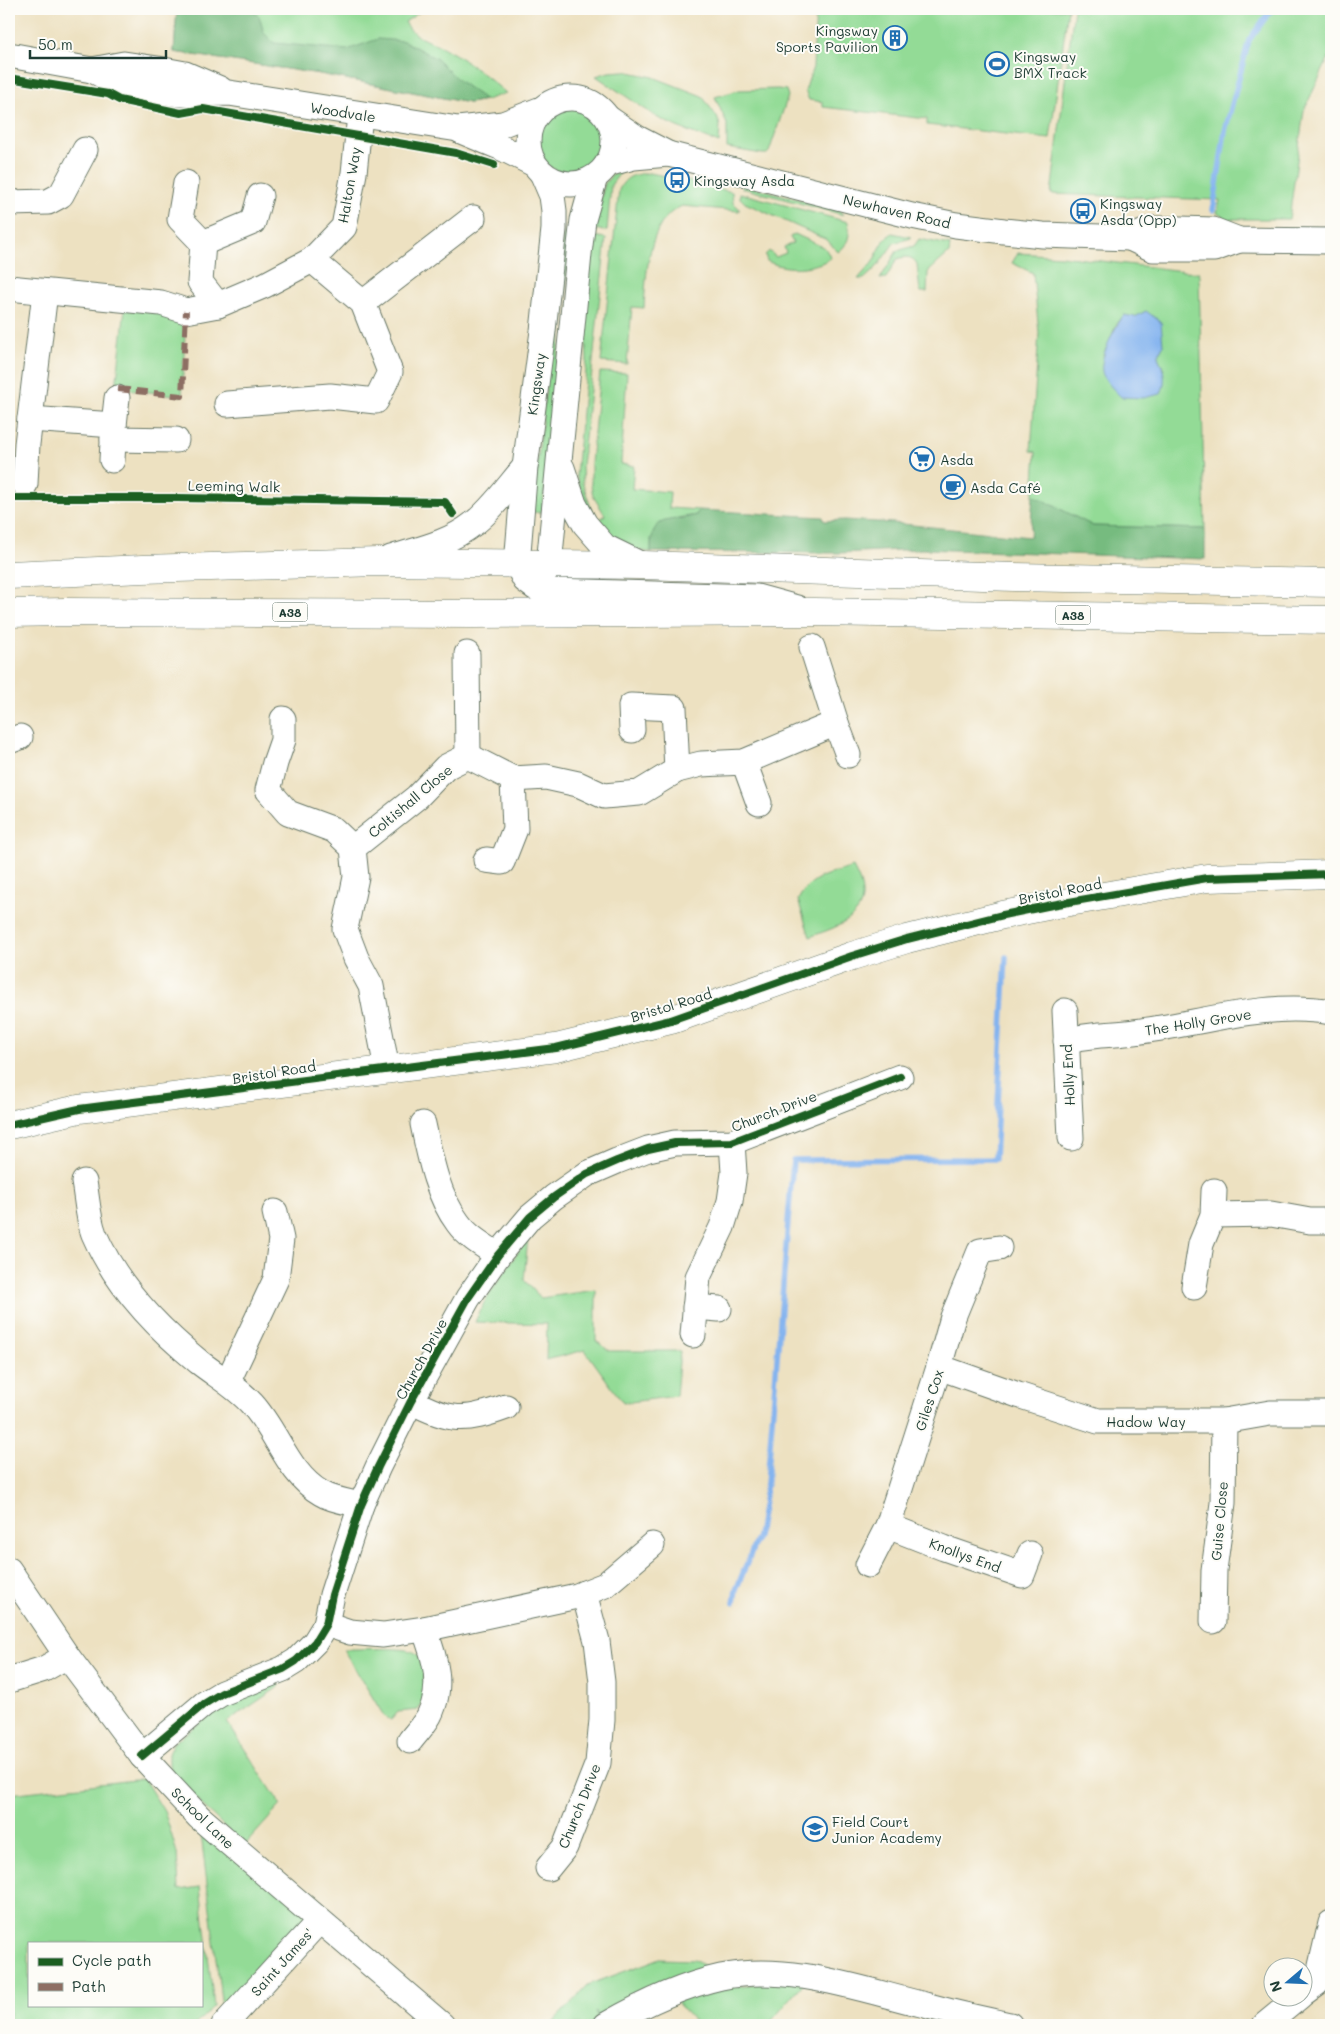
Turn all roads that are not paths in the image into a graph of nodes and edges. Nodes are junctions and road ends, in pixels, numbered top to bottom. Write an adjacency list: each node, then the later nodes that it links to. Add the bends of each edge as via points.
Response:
1 (9, 55): 3 (street, Woodvale, via 92,70 122,85 179,94 229,93)
2 (539, 110): 4 (street, via 549,102 575,97 588,100); 5 (street, Woodvale, via 503,124); 8 (street, via 527,137 528,151)
3 (360, 114): 5 (street, Woodvale); 16 (street, Halton Way, via 344,227)
4 (608, 118): 7 (street, Newhaven Road); 9 (street, via 614,141 612,153)
5 (458, 129): 8 (street, Woodvale, via 502,148)
6 (85, 150): 12 (street, via 61,195 48,202)
7 (668, 154): 9 (street, Newhaven Road, via 634,157); 14 (street, Newhaven Road, via 956,225 1043,235 1130,238 1153,249 1214,249 1239,240)
8 (539, 170): 9 (street, via 555,181 568,184 582,183); 27 (street, Kingsway, via 552,196 554,229)
9 (601, 171): 26 (street, Kingsway, via 583,220)
10 (186, 183): 15 (street, via 180,219)
11 (260, 196): 15 (street, via 253,222)
12 (9, 202)
13 (474, 218): 19 (street)
14 (1331, 241)
15 (203, 243): 20 (street, via 200,282)
16 (312, 260): 19 (street); 20 (street, Halton Way)
17 (9, 288): 18 (street, Halton Way)
18 (45, 292): 20 (street, Halton Way, via 161,304 186,310); 23 (street)
19 (363, 303): 22 (street, via 390,372 376,401 330,396)
20 (218, 305)
21 (117, 398): 25 (street)
22 (227, 404)
23 (30, 419): 25 (street); 28 (street)
24 (176, 440): 25 (street)
25 (113, 441)
26 (558, 456): 31 (street, via 574,504 585,524 605,548); 33 (street, Kingsway)
27 (525, 466): 29 (street, via 474,524 456,536 429,548); 30 (street, Kingsway)
28 (25, 484)
29 (378, 562): 30 (main road); 32 (main road)
30 (517, 564): 33 (main road)
31 (642, 565): 33 (main road); 34 (main road)
32 (9, 575)
33 (542, 576): 35 (street, via 552,591 757,597); 37 (street)
34 (1331, 583)
35 (814, 612): 37 (main road, A38); 38 (main road, A38)
36 (9, 613): 37 (main road, A38)
37 (515, 613)
38 (1331, 620)
39 (812, 647): 42 (street)
40 (467, 654): 45 (street)
41 (284, 719): 50 (street, via 283,740 268,790 288,813 334,830)
42 (836, 723): 44 (street); 46 (street)
43 (632, 730): 47 (street, via 631,706 674,708)
44 (848, 755)
45 (468, 756): 48 (street); 50 (street, Coltishall Close, via 446,767 417,797)
46 (744, 762): 47 (street, via 701,764); 49 (street)
47 (677, 770): 48 (street, via 639,793 604,796 578,784 546,777)
48 (513, 779): 51 (street, via 514,829 502,862)
49 (760, 803)
50 (353, 848): 56 (street, via 356,878 345,929 371,986)
51 (486, 860)
52 (1331, 874): 56 (main road, Bristol Road, via 1207,878 1052,905 907,939 671,1020 588,1042 521,1054)
53 (1065, 1011): 55 (street, Holly End)
54 (1331, 1012): 55 (street, The Holly Grove, via 1313,1009 1237,1013 1134,1032)
55 (1066, 1040): 60 (street, Holly End)
56 (386, 1069): 59 (main road, Bristol Road, via 79,1109)
57 (900, 1077): 61 (street, Church Drive)
58 (422, 1124): 66 (street, via 436,1176 458,1224)
59 (9, 1125)
60 (1071, 1138)
61 (732, 1142): 66 (street, Church Drive, via 675,1143 648,1149 587,1174 530,1217); 68 (street, Church Drive, via 734,1173 730,1201 722,1227 698,1277)
62 (84, 1182): 72 (street, via 93,1233 118,1280 172,1338)
63 (275, 1212): 72 (street, via 281,1239 276,1279)
64 (1331, 1221): 67 (street, via 1310,1222 1213,1203 1201,1244)
65 (999, 1248): 71 (street, Giles Cox, via 980,1251 953,1317)
66 (498, 1255): 73 (street, Church Drive, via 468,1298)
67 (1194, 1287)
68 (695, 1307): 69 (street); 70 (street, Church Drive)
69 (719, 1309)
70 (694, 1335)
71 (939, 1367): 76 (street, Hadow Way, via 1098,1421); 78 (street, Giles Cox)
72 (228, 1381): 77 (street, via 253,1404 297,1472 322,1494)
73 (411, 1401): 74 (street, Church Drive, via 441,1415 462,1419); 77 (street, Church Drive)
74 (506, 1406)
75 (1331, 1413): 76 (street, Hadow Way, via 1270,1413)
76 (1224, 1422): 84 (street, Guise Close)
77 (362, 1505): 85 (street, Church Drive, via 332,1595)
78 (888, 1526): 80 (street, Knollys End, via 1022,1575); 81 (street, Giles Cox)
79 (652, 1544): 83 (street, via 605,1585)
80 (1030, 1554)
81 (868, 1565)
82 (9, 1570): 87 (street, School Lane)
83 (584, 1594): 86 (street); 91 (street, Church Drive, via 597,1641 602,1682 598,1763 565,1847)
84 (1213, 1621)
85 (326, 1624): 86 (street, via 350,1632 383,1635); 90 (street, Church Drive, via 315,1642 296,1661 204,1704)
86 (424, 1629): 89 (street, via 438,1673 436,1696 429,1716)
87 (67, 1656): 88 (street, via 44,1669); 90 (street, School Lane)
88 (9, 1680)
89 (410, 1741)
90 (142, 1756): 92 (street, School Lane, via 199,1818)
91 (548, 1868)
92 (319, 1920): 95 (street, Saint James'); 96 (street, School Lane)
93 (1331, 1924): 94 (street)
94 (1313, 1991): 99 (street)
95 (224, 2025)
96 (442, 2025)
97 (606, 2025): 98 (street, via 676,1990 721,1977 771,1973 848,1985)
98 (1010, 2025)
99 (1265, 2025)

